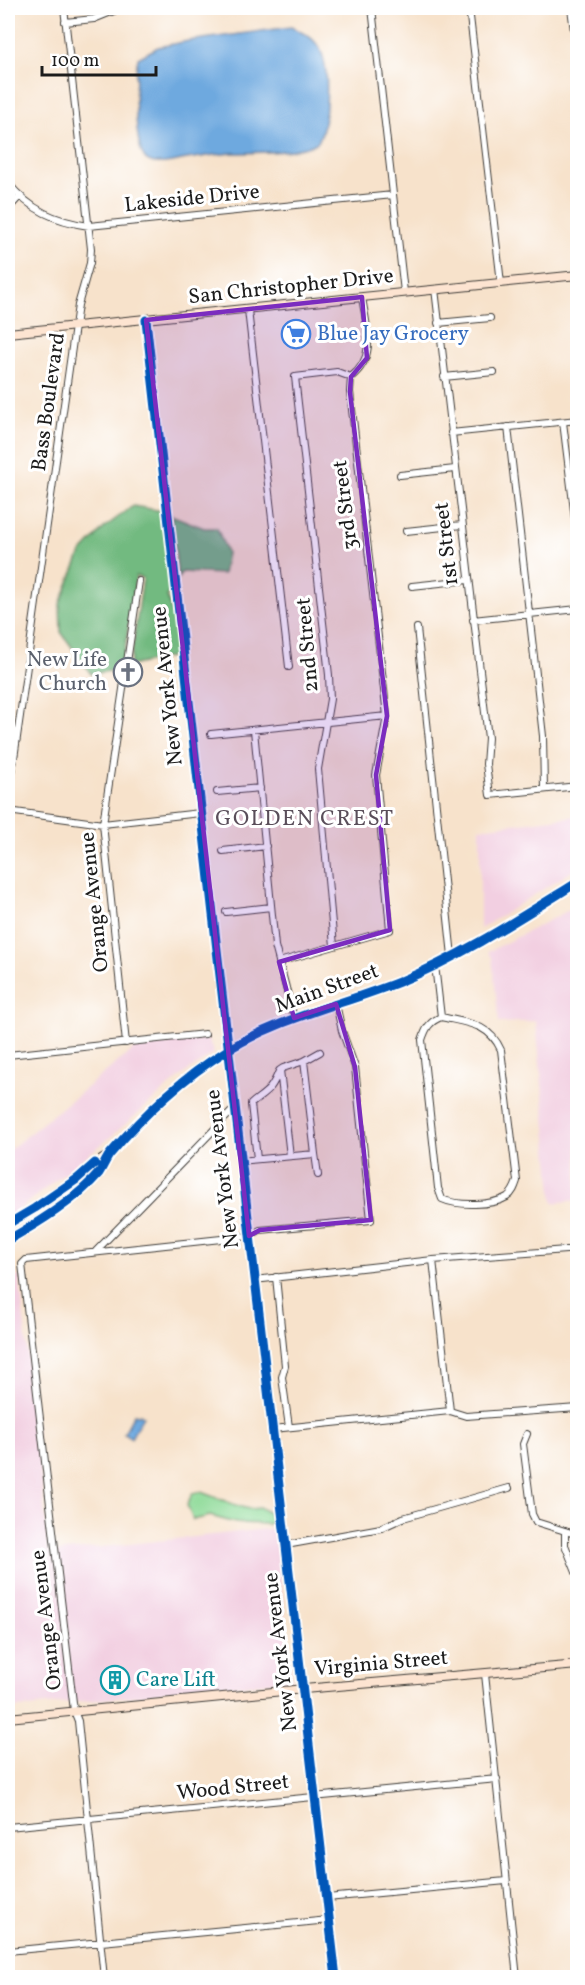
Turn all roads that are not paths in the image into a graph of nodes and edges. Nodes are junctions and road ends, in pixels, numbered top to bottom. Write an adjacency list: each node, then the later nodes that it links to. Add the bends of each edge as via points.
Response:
1 (64, 8): 6 (street, Bass Boulevard)
2 (121, 8): 6 (street, via 94,19)
3 (372, 8): 9 (street)
4 (469, 8): 14 (street)
5 (571, 8): 7 (street)
6 (66, 22): 12 (street, Bass Boulevard)
7 (578, 62)
8 (8, 183): 10 (street, Lakeside Drive)
9 (393, 195): 12 (street, Lakeside Drive); 16 (street)
10 (19, 197): 11 (street); 12 (street, Lakeside Drive, via 50,217)
11 (8, 209)
12 (89, 226): 22 (street, Bass Boulevard, via 90,263 78,305)
13 (578, 275): 14 (street, San Christopher Drive)
14 (501, 283): 15 (street, San Christopher Drive)
15 (435, 289): 16 (street, San Christopher Drive); 21 (street, 1st Street)
16 (404, 292): 17 (street, San Christopher Drive)
17 (362, 297): 18 (street, San Christopher Drive); 25 (street, via 367,358)
18 (248, 310): 20 (street, San Christopher Drive); 46 (street)
19 (490, 318): 21 (street)
20 (146, 320): 22 (street, San Christopher Drive); 57 (street, New York Avenue)
21 (438, 323): 26 (street, 1st Street)
22 (77, 326): 23 (street, San Christopher Drive); 55 (street, Bass Boulevard)
23 (8, 333)
24 (494, 372): 26 (street)
25 (351, 377): 47 (street, 3rd Street); 48 (street, 2nd Street, via 337,372 295,377 329,675)
26 (444, 377): 30 (street, 1st Street)
27 (578, 420): 28 (street)
28 (563, 422): 29 (street); 34 (street)
29 (508, 427): 30 (street); 43 (street)
30 (451, 433): 31 (street, 1st Street)
31 (455, 469): 32 (street); 35 (street, 1st Street)
32 (400, 475)
33 (578, 475): 34 (street)
34 (570, 476): 37 (street)
35 (462, 525): 36 (street); 39 (street, 1st Street)
36 (406, 531)
37 (577, 531): 38 (street)
38 (578, 543)
39 (468, 580): 41 (street); 44 (street, 1st Street)
40 (139, 581): 58 (street, Orange Avenue)
41 (412, 586)
42 (578, 609): 43 (street)
43 (530, 614): 44 (street); 53 (street, via 543,736)
44 (473, 620): 53 (street, 1st Street, via 488,738 490,795)
45 (417, 628): 65 (street)
46 (289, 667)
47 (387, 716): 48 (street); 64 (street, 3rd Street, via 376,775 390,930)
48 (326, 723): 49 (street); 64 (street, 2nd Street, via 318,769)
49 (254, 730): 50 (street); 52 (street)
50 (211, 734)
51 (578, 786): 53 (street)
52 (260, 788): 54 (street); 59 (street)
53 (544, 789)
54 (217, 792)
55 (8, 801)
56 (8, 810): 58 (street)
57 (200, 813): 58 (street); 73 (street, New York Avenue)
58 (103, 824): 72 (street, Orange Avenue)
59 (266, 846): 60 (street); 62 (street)
60 (223, 851)
61 (578, 882): 65 (street, Main Street)
62 (271, 907): 63 (street); 66 (street)
63 (226, 912)
64 (334, 946): 66 (street)
65 (452, 956): 67 (street, Main Street)
66 (279, 962): 70 (street)
67 (435, 965): 68 (street, Main Street); 69 (street)
68 (336, 1004): 70 (street, Main Street); 86 (street, via 356,1067 371,1220 260,1230)
69 (441, 1017): 69 (street, via 426,1027 422,1040 438,1188 442,1199 450,1203 499,1200 509,1196 517,1181 501,1050 487,1030)
70 (294, 1018): 73 (street, Main Street)
71 (205, 1034): 72 (street)
72 (126, 1042): 75 (street)
73 (227, 1050): 78 (street, New York Avenue); 80 (street, Main Street, via 182,1082)
74 (320, 1052): 76 (street)
75 (8, 1055)
76 (304, 1061): 77 (street); 79 (street)
77 (280, 1070): 81 (street); 82 (street, via 266,1095 251,1104)
78 (234, 1109): 83 (street, New York Avenue); 88 (street)
79 (315, 1154): 81 (street); 84 (street)
80 (108, 1156): 85 (street, Main Street); 87 (street, Main Street, via 100,1172 84,1187 35,1225)
81 (290, 1156): 82 (street)
82 (257, 1159): 83 (street)
83 (240, 1161): 86 (street, New York Avenue)
84 (318, 1175)
85 (8, 1224)
86 (249, 1236): 88 (street); 92 (street, New York Avenue)
87 (8, 1240)
88 (96, 1252): 106 (street, Orange Avenue, via 26,1260 22,1264)
89 (433, 1260): 90 (street, via 575,1250); 91 (street); 94 (street)
90 (578, 1269)
91 (276, 1277): 92 (street); 95 (street, via 285,1366 282,1377)
92 (254, 1280): 96 (street, New York Avenue)
93 (578, 1408): 94 (street, via 466,1416)
94 (450, 1411): 95 (street)
95 (290, 1427): 96 (street)
96 (273, 1429): 101 (street, New York Avenue)
97 (527, 1434): 99 (street, via 523,1444 532,1514 536,1522)
98 (509, 1488): 101 (street, via 381,1528)
99 (565, 1532): 100 (street); 102 (street)
100 (578, 1536)
101 (286, 1545): 105 (street, New York Avenue)
102 (578, 1577)
103 (578, 1665): 104 (street, Virginia Street)
104 (485, 1674): 105 (street, Virginia Street); 108 (street)
105 (304, 1689): 106 (street, Virginia Street); 109 (street, New York Avenue)
106 (74, 1712): 107 (street, Virginia Street); 110 (street, Orange Avenue)
107 (8, 1718)
108 (497, 1779): 109 (street, Wood Street); 112 (street)
109 (315, 1796): 110 (street, Wood Street); 113 (street, New York Avenue)
110 (88, 1819): 111 (street, Wood Street); 115 (street, Orange Avenue)
111 (8, 1827)
112 (506, 1881): 113 (street); 119 (street)
113 (327, 1898): 114 (street, New York Avenue)
114 (330, 1920): 115 (street); 118 (street, New York Avenue)
115 (100, 1942): 116 (street); 117 (street, Orange Avenue)
116 (8, 1951)
117 (104, 1977)
118 (336, 1977)
119 (517, 1977)

